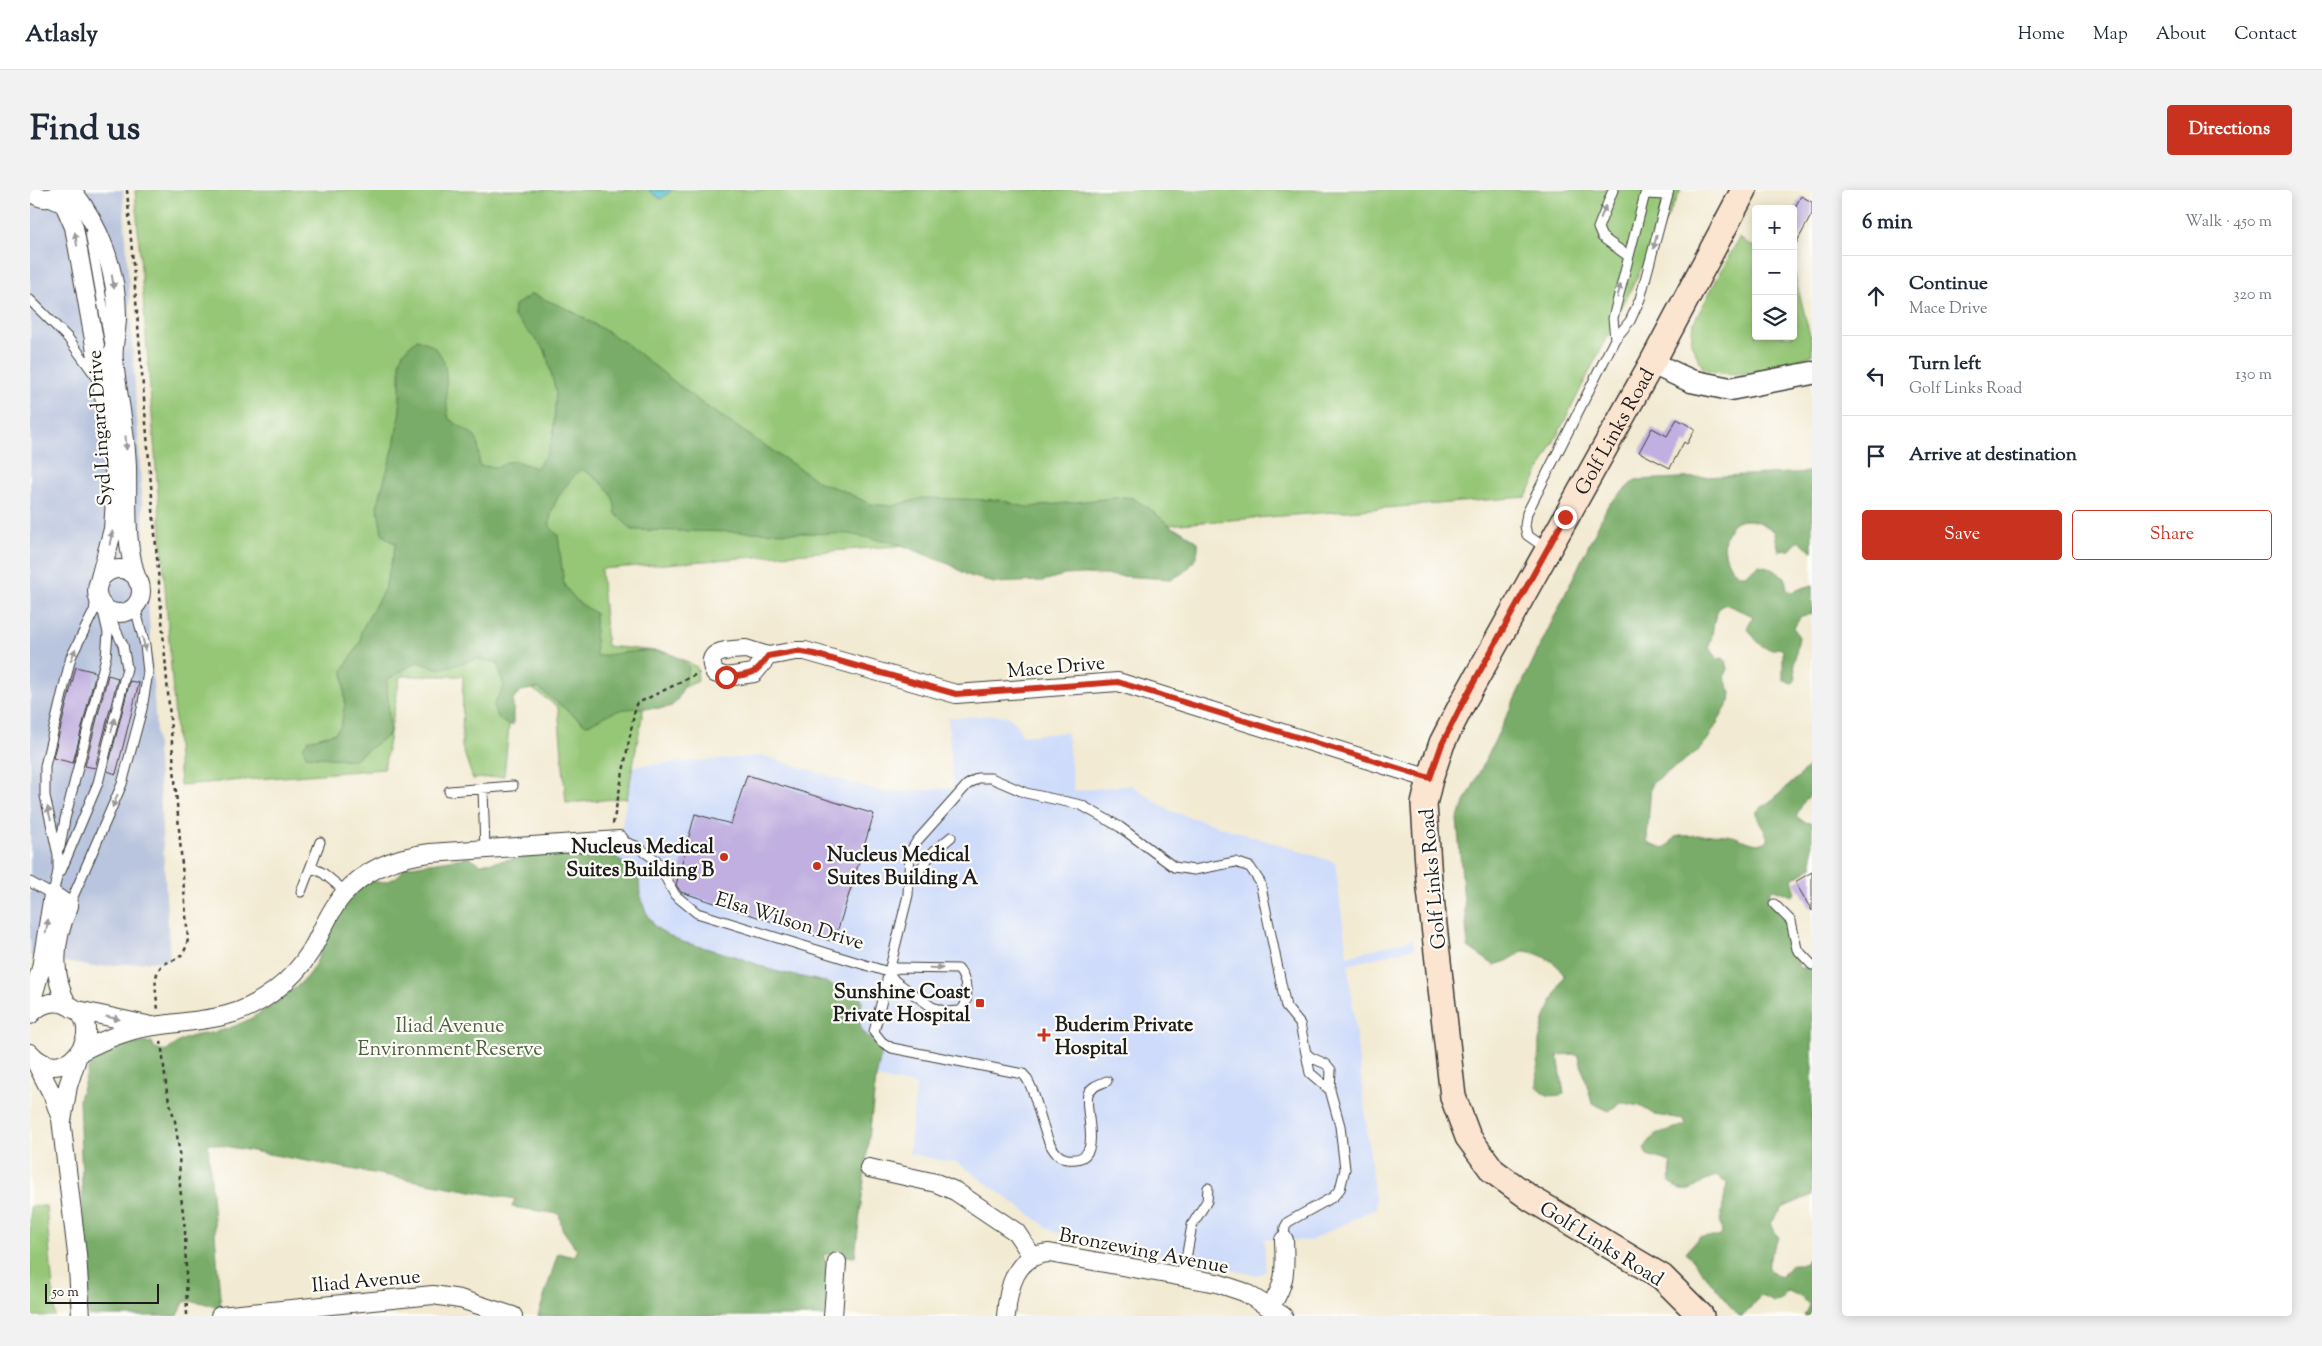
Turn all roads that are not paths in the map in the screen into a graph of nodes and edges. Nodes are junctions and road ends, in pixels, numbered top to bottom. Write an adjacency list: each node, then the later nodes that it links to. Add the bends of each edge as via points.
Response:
1 (72, 190): 14 (street, Syd Lingard Drive, one-way to 14, via 104,244 113,281 117,316 113,360 126,440 128,540)
2 (1613, 190): 7 (lane, one-way to 2, via 1602,237 1598,228)
3 (1744, 190): 10 (main road, Golf Links Road)
4 (1641, 192): 5 (lane); 7 (lane)
5 (1668, 192): 9 (lane, one-way to 9, via 1640,299 1630,321)
6 (43, 195): 12 (street, Syd Lingard Drive, one-way to 6, via 74,227 65,205)
7 (1628, 256): 9 (lane, one-way to 7, via 1612,318)
8 (30, 300): 12 (lane, via 71,342 90,366)
9 (1615, 338): 13 (lane, via 1527,512 1527,535)
10 (1652, 363): 11 (street, via 1691,381 1730,389); 13 (main road, Golf Links Road)
11 (1812, 373)
12 (102, 389): 15 (street, Syd Lingard Drive, one-way to 12, via 116,509)
13 (1548, 549): 17 (main road, Golf Links Road, via 1451,727)
14 (139, 589): 15 (street, via 134,605 126,611 115,612); 15 (street, via 129,572 119,569 106,573); 33 (lane, one-way to 33, via 137,615 147,659 146,693 122,784)
15 (100, 596): 25 (lane, via 108,633 107,651 65,819); 25 (lane, Syd Lingard Drive, one-way to 15, via 45,796 44,766 72,657); 29 (lane, one-way to 15, via 98,783 127,668 123,645)
16 (768, 656): 16 (street, Mace Drive, via 746,649 722,650 712,659 712,667 721,677 748,675 760,668); 17 (street, Mace Drive, via 805,651 956,694 1118,682)
17 (1430, 778): 59 (main road, Golf Links Road, via 1424,804 1429,880 1453,1097 1468,1137 1493,1171 1530,1198 1662,1277)
18 (513, 786): 19 (lane)
19 (483, 788): 20 (lane); 24 (lane)
20 (449, 791)
21 (951, 837): 28 (lane, via 933,852)
22 (615, 840): 24 (street, Elsa Wilson Drive); 35 (lane, Elsa Wilson Drive, via 636,846 656,860 675,895 697,913)
23 (320, 842): 26 (lane)
24 (486, 849): 31 (street, Elsa Wilson Drive, via 398,859 370,873)
25 (59, 862): 29 (lane, Syd Lingard Drive)
26 (311, 867): 30 (lane); 31 (lane)
27 (30, 882): 29 (lane)
28 (909, 884): 35 (lane); 42 (lane, via 908,859 913,846 967,785 984,777 1026,793 1067,801 1091,810 1174,867 1194,870 1231,862 1245,864 1260,882 1284,1002 1300,1024)
29 (54, 890): 33 (street); 36 (street, Syd Lingard Drive, one-way to 29, via 41,968)
30 (301, 892)
31 (346, 892): 39 (street, Elsa Wilson Drive, via 303,963 261,1001 221,1018)
32 (1774, 904): 34 (lane, via 1791,921 1797,949)
33 (69, 906): 37 (street, via 59,933 56,964 62,993)
34 (1812, 965)
35 (888, 972): 35 (lane, Elsa Wilson Drive, one-way to 35, via 898,968 958,969 964,977 965,1007 960,1011 939,1010 895,981); 43 (lane, via 874,1026 877,1037 898,1050 1022,1074 1029,1080 1049,1144 1062,1157 1074,1159 1087,1152 1092,1138 1088,1094 1094,1086)
36 (30, 1007)
37 (71, 1007): 38 (street, Elsa Wilson Drive, via 45,1004); 39 (street, Elsa Wilson Drive, one-way to 39); 41 (street, via 86,1028 86,1040)
38 (30, 1015)
39 (157, 1025): 41 (street, Elsa Wilson Drive, via 109,1038)
40 (31, 1054): 41 (street, Elsa Wilson Drive, via 46,1064 58,1065); 45 (street, via 53,1096)
41 (79, 1054): 45 (street, via 68,1086)
42 (1307, 1054): 44 (lane, via 1310,1073); 44 (lane, via 1330,1067)
43 (1107, 1081)
44 (1330, 1090): 48 (lane, via 1336,1104 1345,1156 1342,1185 1333,1197 1288,1222 1284,1227)
45 (62, 1126): 54 (street)
46 (869, 1168): 49 (street, Bronzewing Avenue, via 936,1183 955,1191 1016,1232)
47 (1208, 1188): 51 (lane, via 1207,1201 1192,1225)
48 (1284, 1240): 52 (street, via 1283,1282)
49 (1032, 1256): 51 (street, Bronzewing Avenue, via 1058,1254); 58 (street, via 1013,1280)
50 (837, 1262): 57 (street)
51 (1183, 1276): 52 (street, Bronzewing Avenue, via 1244,1292)
52 (1276, 1311)
53 (299, 1312): 55 (street, Iliad Avenue); 56 (street, Iliad Avenue, via 433,1295 460,1298)
54 (81, 1316)
55 (220, 1316)
56 (512, 1316)
57 (832, 1316)
58 (1006, 1316)
59 (1702, 1316)

